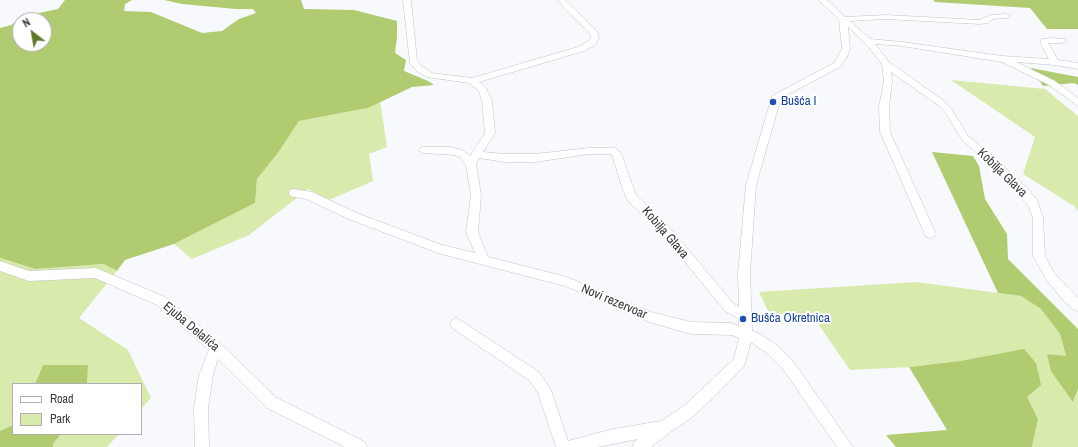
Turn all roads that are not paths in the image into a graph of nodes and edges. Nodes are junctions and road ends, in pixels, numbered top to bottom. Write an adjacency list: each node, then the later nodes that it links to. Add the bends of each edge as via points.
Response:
1 (406, 0): 12 (street, via 413,61 430,75)
2 (561, 0): 12 (street, via 594,33 592,43 581,50)
3 (822, 0): 5 (street, Kobilja Glava)
4 (1006, 16): 5 (street, via 991,17 980,22 886,17)
5 (843, 19): 6 (street, Kobilja Glava); 21 (street, via 846,49 837,66 777,96 751,185 744,273)
6 (868, 41): 8 (street); 10 (street, Kobilja Glava)
7 (1062, 41): 9 (street, via 1052,40 1044,43)
8 (1002, 59): 9 (street); 13 (street, via 1052,83)
9 (1055, 62): 11 (street)
10 (886, 64): 17 (street, via 888,80 884,107 885,132); 20 (street, Kobilja Glava, via 941,103 965,138 988,157 1033,203 1038,218 1039,256 1050,276)
11 (1078, 66)
12 (472, 81): 15 (street, via 483,90 487,101 490,133)
13 (1078, 103)
14 (423, 150): 15 (street, via 450,150)
15 (474, 159): 18 (street, via 476,195 472,232); 21 (street, Kobilja Glava, via 535,158 589,150 612,150 616,153 632,198 662,226 730,307)
16 (294, 193): 18 (street, Novi rezervoar, via 308,196 354,217 440,249)
17 (930, 234)
18 (484, 260): 23 (street, Novi rezervoar, via 567,282 649,317 691,328 718,328)
19 (0, 266): 24 (street, Ejuba Delalića, via 29,276 96,273 161,301)
20 (1078, 306)
21 (746, 317): 23 (street)
22 (456, 324): 28 (street, via 534,376 544,390)
23 (746, 334): 25 (street, via 739,362 689,411); 31 (street, via 773,350 788,365)
24 (216, 348): 26 (street, via 206,375 201,408); 27 (street, Ejuba Delalića, via 272,403)
25 (663, 428): 29 (street, via 613,436); 30 (street)
26 (202, 447)
27 (360, 447)
28 (563, 447)
29 (570, 447)
30 (640, 447)
31 (846, 447)

